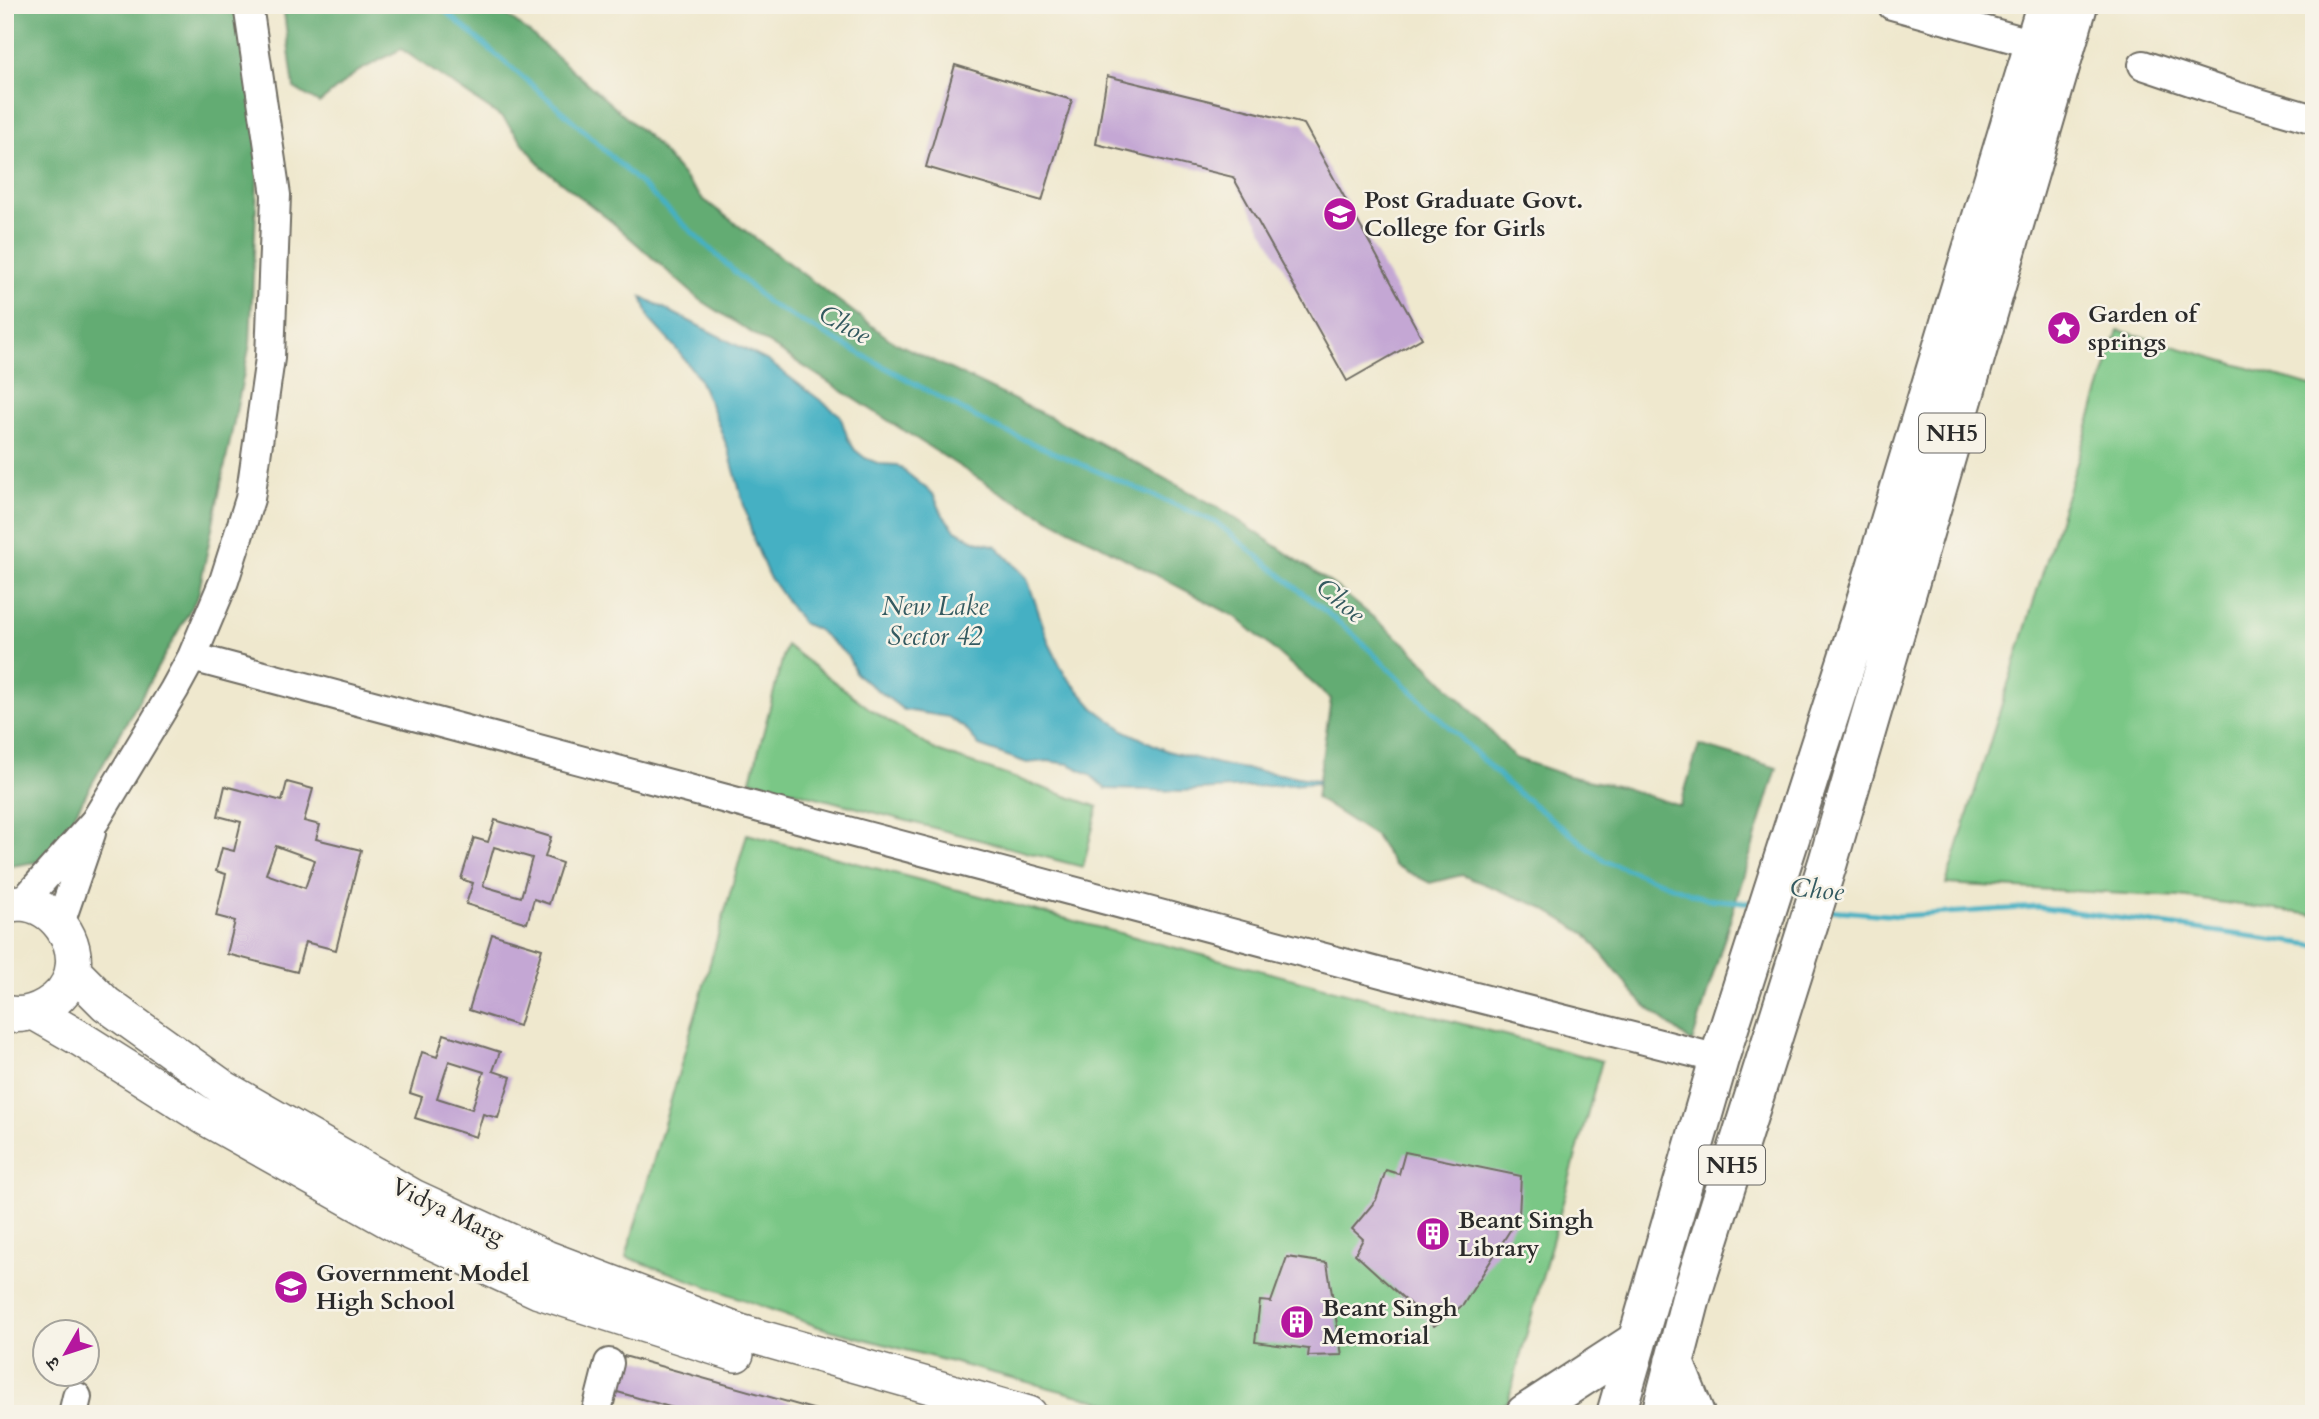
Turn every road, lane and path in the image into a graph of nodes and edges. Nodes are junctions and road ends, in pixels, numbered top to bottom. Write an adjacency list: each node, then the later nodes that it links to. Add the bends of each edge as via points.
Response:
1 (248, 5): 8 (street, via 276,195 270,358 250,499 224,581)
2 (1892, 5): 5 (street)
3 (2046, 5): 5 (highway, NH5 / NH5)
4 (2078, 5): 16 (highway, NH5 / NH5, via 1828,862)
5 (2034, 44): 14 (highway, NH5 / NH5, via 1861,617)
6 (2143, 65): 7 (street)
7 (2314, 119)
8 (192, 657): 9 (street); 14 (street)
9 (95, 821): 10 (street); 11 (street)
10 (14, 904): 11 (main road, via 44,909)
11 (60, 923): 12 (main road, via 72,945)
12 (73, 971): 13 (main road, via 53,1002); 20 (main road, Vidya Marg, via 106,1004 225,1089 413,1197 546,1258 740,1332)
13 (14, 1016): 19 (main road, Vidya Marg, via 81,1039 205,1118 402,1228 539,1291 733,1353)
14 (1718, 1059): 15 (highway, NH5 / NH5)
15 (1637, 1341): 21 (highway); 22 (highway, NH5 / NH5)
16 (1674, 1362): 23 (highway, NH5 / NH5); 24 (highway)
17 (609, 1363): 18 (street)
18 (597, 1414)
19 (952, 1414)
20 (1028, 1414)
21 (1525, 1414)
22 (1616, 1414)
23 (1661, 1414)
24 (1695, 1414)

